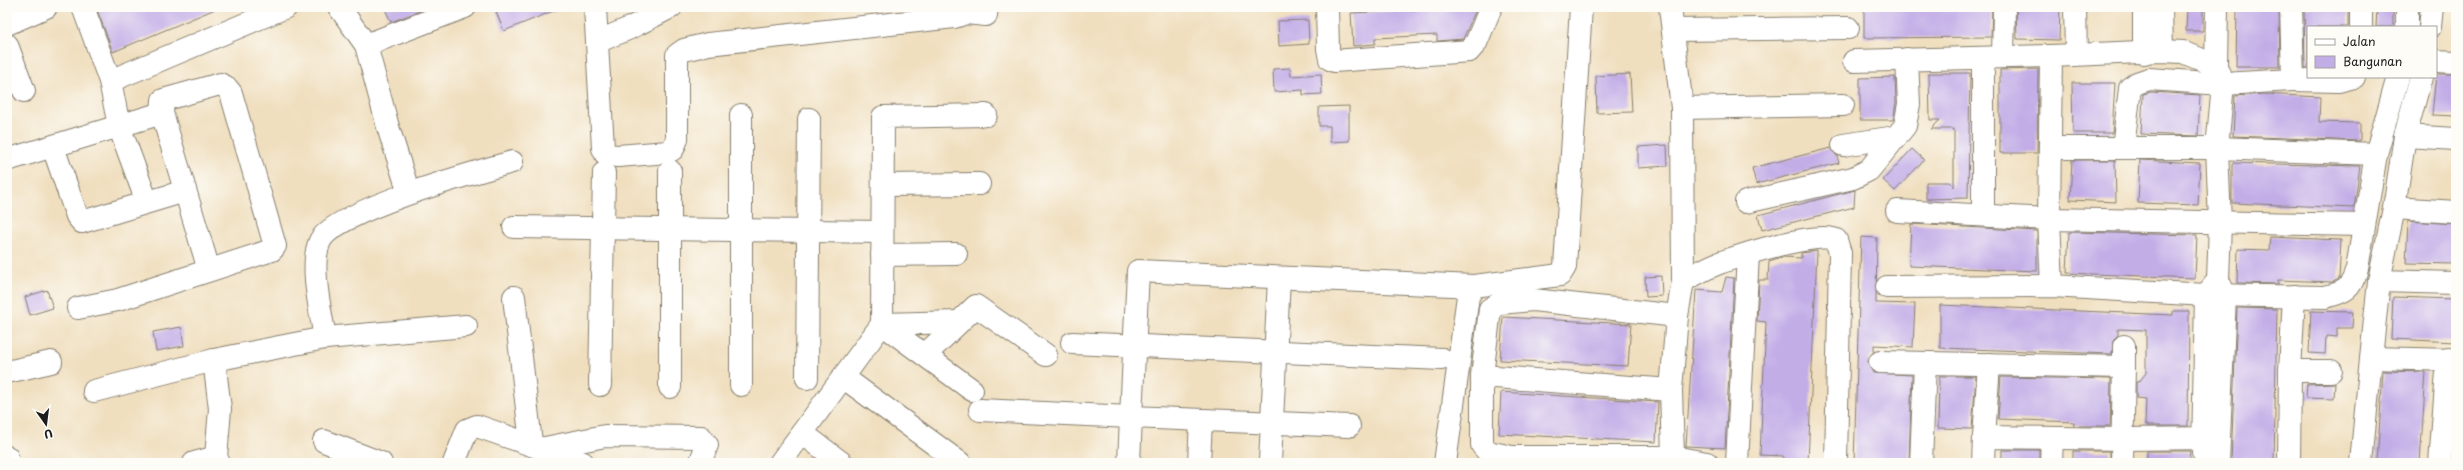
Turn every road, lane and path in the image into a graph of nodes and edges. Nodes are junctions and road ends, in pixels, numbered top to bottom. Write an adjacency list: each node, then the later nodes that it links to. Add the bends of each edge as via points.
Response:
1 (46, 7): 22 (street)
2 (83, 7): 43 (street)
3 (286, 7): 43 (street)
4 (339, 7): 30 (street)
5 (465, 7): 30 (street)
6 (595, 7): 28 (street)
7 (671, 7): 28 (street)
8 (987, 7): 28 (street, via 986,15 966,13 954,17 708,44 684,50 677,55 677,138 673,148 668,152 618,156 606,154 603,148)
9 (1327, 7): 10 (street, via 1328,49 1330,59 1334,61 1469,51 1476,43)
10 (1490, 7)
11 (1581, 7): 93 (street, via 1564,272 1560,276)
12 (1670, 7): 27 (street)
13 (2004, 7): 34 (street)
14 (2075, 7): 32 (street)
15 (2144, 7): 31 (street)
16 (2161, 7): 31 (street)
17 (2217, 7): 39 (street)
18 (2291, 7): 44 (street)
19 (2361, 7): 23 (street)
20 (2407, 7): 24 (street)
21 (2432, 7): 25 (street)
22 (7, 24)
23 (2361, 26)
24 (2407, 26)
25 (2430, 26)
26 (1848, 28): 27 (street)
27 (1673, 30): 47 (street)
28 (599, 41)
29 (7, 45): 45 (street)
30 (366, 45): 69 (street)
31 (2153, 52): 32 (street); 39 (street, via 2184,52)
32 (2076, 54): 33 (street)
33 (2051, 56): 34 (street); 58 (street)
34 (1993, 57): 35 (street); 75 (street)
35 (1907, 59): 36 (street); 54 (street, via 1909,104 1905,126)
36 (1854, 61)
37 (2437, 61): 38 (street)
38 (2456, 62)
39 (2219, 75): 44 (street); 59 (street, via 2137,82 2130,88); 60 (street)
40 (2350, 78): 44 (street, via 2338,81)
41 (2398, 78): 61 (street)
42 (2421, 78): 53 (street)
43 (110, 80): 52 (street)
44 (2293, 80)
45 (24, 91)
46 (1843, 105): 47 (street)
47 (1682, 108): 90 (street)
48 (162, 113): 52 (street); 68 (street); 88 (street, via 163,100 220,84 226,86 231,93 240,123 275,246 272,250)
49 (986, 114): 67 (street, via 883,117)
50 (742, 115): 82 (street)
51 (809, 119): 83 (street)
52 (119, 126): 57 (street); 70 (street)
53 (2405, 136): 55 (street); 72 (street)
54 (1896, 137): 56 (street); 71 (street, via 1863,174)
55 (2456, 139)
56 (1843, 146)
57 (53, 147): 62 (street); 70 (street, via 77,216 82,222)
58 (2050, 148): 59 (street); 76 (street)
59 (2123, 148): 60 (street)
60 (2217, 148): 61 (street); 77 (street)
61 (2376, 154): 78 (street)
62 (7, 160)
63 (512, 162): 69 (street)
64 (670, 171): 81 (street)
65 (604, 173): 80 (street)
66 (979, 184): 67 (street)
67 (882, 185): 84 (street)
68 (185, 191): 70 (street); 88 (street)
69 (409, 193): 104 (street, via 329,229 320,241 315,258)
70 (147, 202)
71 (1746, 202)
72 (2394, 208): 74 (street); 91 (street)
73 (1897, 211): 75 (street)
74 (2456, 212)
75 (1983, 215): 76 (street)
76 (2049, 219): 77 (street); 94 (street)
77 (2220, 224): 78 (street); 96 (street)
78 (2364, 225): 98 (street, via 2357,269 2349,287 2325,297)
79 (514, 227): 80 (street)
80 (603, 228): 81 (street); 126 (street)
81 (670, 229): 82 (street); 128 (street)
82 (741, 230): 83 (street); 127 (street)
83 (808, 231): 84 (street); 125 (street)
84 (882, 232): 87 (street)
85 (956, 254): 87 (street)
86 (1748, 254): 90 (street, via 1721,262); 161 (street); 162 (street, via 1816,237 1832,238 1838,243 1840,253)
87 (882, 255): 102 (street)
88 (209, 270): 99 (street, via 118,300)
89 (1279, 278): 93 (street); 106 (street, via 1138,272); 108 (street)
90 (1683, 281): 100 (street)
91 (2379, 281): 92 (street); 111 (street)
92 (2456, 283)
93 (1474, 286): 159 (street, via 1468,296)
94 (2052, 286): 95 (street); 96 (street)
95 (1887, 287)
96 (2216, 290): 98 (street); 140 (street)
97 (514, 296): 143 (street)
98 (2294, 296): 121 (street)
99 (78, 308)
100 (1677, 316): 123 (street, via 1533,300 1500,303 1490,309); 130 (street)
101 (959, 322): 102 (street); 109 (street); 110 (street, via 976,306)
102 (882, 324): 109 (street); 124 (street)
103 (466, 326): 104 (street)
104 (325, 338): 113 (street)
105 (1072, 343): 106 (street)
106 (1134, 346): 108 (street); 133 (street)
107 (2124, 346): 119 (street)
108 (1276, 352): 112 (street); 135 (street)
109 (925, 355): 129 (street)
110 (1046, 355)
111 (2371, 358): 114 (street); 170 (street)
112 (1442, 359)
113 (214, 360): 131 (street); 146 (street, via 220,409)
114 (2452, 360): 171 (street)
115 (51, 362): 122 (street)
116 (1880, 362): 117 (street)
117 (1925, 363): 118 (street); 163 (street)
118 (1989, 364): 119 (street); 138 (street)
119 (2124, 367): 141 (street)
120 (2331, 370): 121 (street)
121 (2290, 371): 169 (street)
122 (7, 372)
123 (1482, 376): 130 (street); 145 (street, via 1482,442 1488,452 1524,457)
124 (843, 377): 137 (street); 156 (street)
125 (807, 378)
126 (600, 385)
127 (741, 385)
128 (670, 387)
129 (972, 390)
130 (1671, 390): 145 (street)
131 (94, 391)
132 (980, 410): 133 (street)
133 (1131, 417): 134 (street); 157 (street)
134 (1201, 420): 135 (street); 158 (street)
135 (1272, 423): 136 (street); 147 (street)
136 (1349, 426)
137 (802, 433): 154 (street); 155 (street)
138 (1984, 437): 139 (street); 164 (street)
139 (2052, 438): 141 (street); 165 (street)
140 (2211, 438): 141 (street); 167 (street); 168 (street)
141 (2123, 439): 166 (street)
142 (324, 441): 150 (street)
143 (538, 446): 151 (street, via 480,426 474,427 467,430); 152 (street); 153 (street, via 605,436 701,437 706,445)
144 (7, 457): 148 (street)
145 (1673, 457): 160 (street)
146 (218, 460): 149 (street)
147 (1270, 462)
148 (9, 463)
149 (194, 463)
150 (381, 463)
151 (454, 463)
152 (583, 463)
153 (700, 463)
154 (780, 463)
155 (842, 463)
156 (960, 463)
157 (1129, 463)
158 (1199, 463)
159 (1445, 463)
160 (1707, 463)
161 (1737, 463)
162 (1836, 463)
163 (1921, 463)
164 (1983, 463)
165 (2052, 463)
166 (2122, 463)
167 (2204, 463)
168 (2218, 463)
169 (2289, 463)
170 (2361, 463)
171 (2440, 463)

